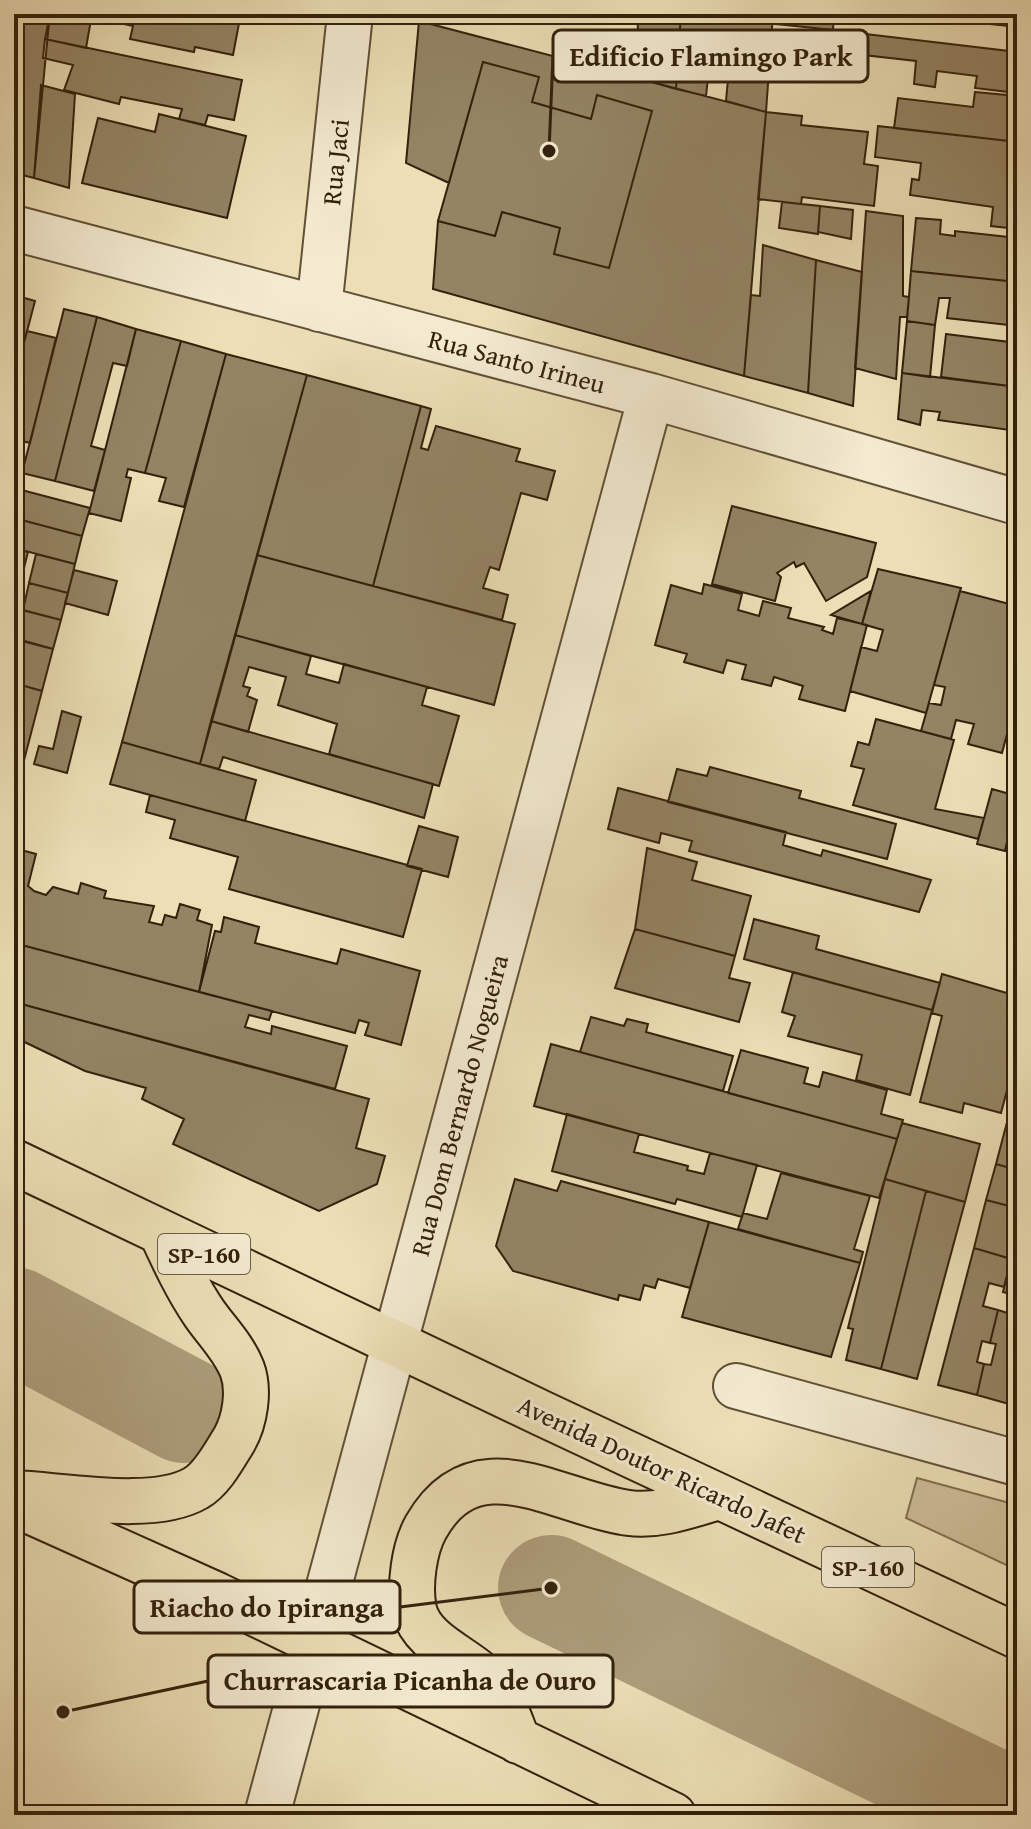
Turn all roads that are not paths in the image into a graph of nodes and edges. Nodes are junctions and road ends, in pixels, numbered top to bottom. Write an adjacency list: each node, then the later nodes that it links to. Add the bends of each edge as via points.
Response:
1 (350, 14): 3 (street, Rua Jaci)
2 (14, 228): 3 (street, Rua Santo Irineu)
3 (319, 309): 4 (street, Rua Santo Irineu)
4 (651, 396): 5 (street, Rua Santo Irineu); 8 (street, Rua Dom Bernardo Nogueira)
5 (1017, 502)
6 (14, 1162): 7 (main road, SP-160)
7 (161, 1232): 8 (main road, SP-160); 11 (main road, via 185,1282 230,1344 243,1373 247,1394 238,1433 198,1488 173,1497 137,1501)
8 (393, 1351): 12 (main road, Avenida Doutor Ricardo Jafet / SP-160); 15 (street, Rua Dom Bernardo Nogueira)
9 (736, 1386): 10 (street)
10 (1017, 1463)
11 (14, 1493)
12 (719, 1497): 14 (main road, Avenida Doutor Ricardo Jafet / SP-160); 16 (main road, via 663,1513 629,1513 534,1484 493,1480 460,1490 436,1510 420,1538 415,1613 431,1637 488,1681)
13 (14, 1504): 15 (main road)
14 (1017, 1636)
15 (314, 1644): 16 (main road); 17 (street, Rua Dom Bernardo Nogueira)
16 (518, 1741): 18 (main road)
17 (267, 1815)
18 (673, 1815)

